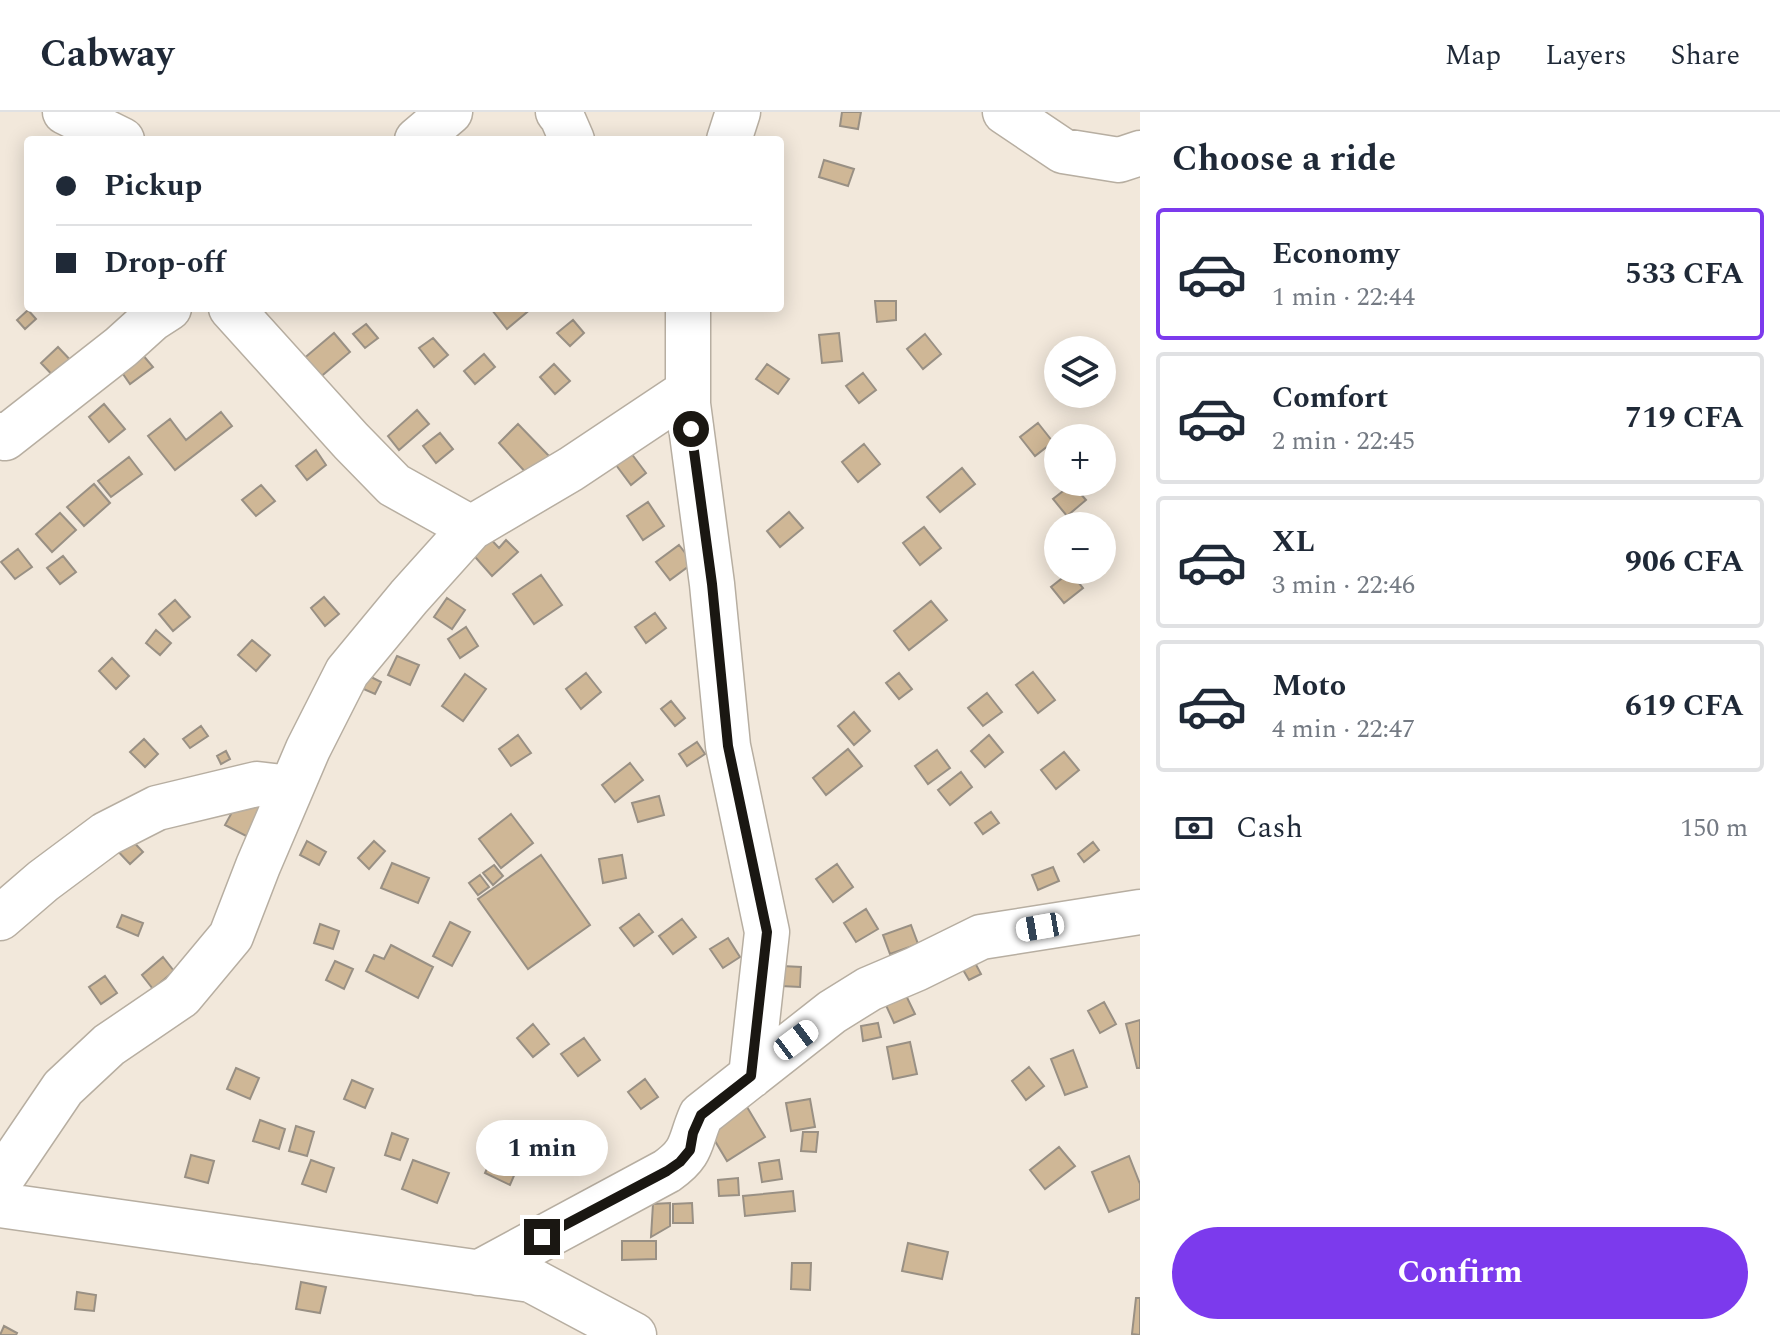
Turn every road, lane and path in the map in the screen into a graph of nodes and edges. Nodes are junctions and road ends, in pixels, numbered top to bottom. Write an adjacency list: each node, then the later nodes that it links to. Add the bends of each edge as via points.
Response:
1 (65, 112): 6 (street)
2 (450, 112): 7 (street)
3 (558, 112): 8 (street)
4 (738, 112): 9 (street)
5 (1005, 112): 10 (street, via 1063,151 1119,160)
6 (114, 136)
7 (422, 136)
8 (570, 136)
9 (730, 136)
10 (1140, 153)
11 (163, 312): 15 (street, via 5,438)
12 (235, 312): 16 (street, via 394,485)
13 (682, 316): 14 (street)
14 (688, 391): 16 (street); 20 (street, via 728,746 767,932)
15 (0, 435)
16 (471, 528): 17 (street, via 347,672)
17 (291, 788): 19 (street, via 257,784 157,808 106,834); 21 (street, via 231,936 181,996 109,1045 63,1088)
18 (1140, 912): 20 (street, via 981,937 869,989)
19 (0, 918)
20 (751, 1076): 23 (street, via 701,1115 690,1150 680,1162)
21 (0, 1181)
22 (0, 1205): 23 (street)
23 (478, 1273): 24 (street, via 531,1280)
24 (634, 1335)

